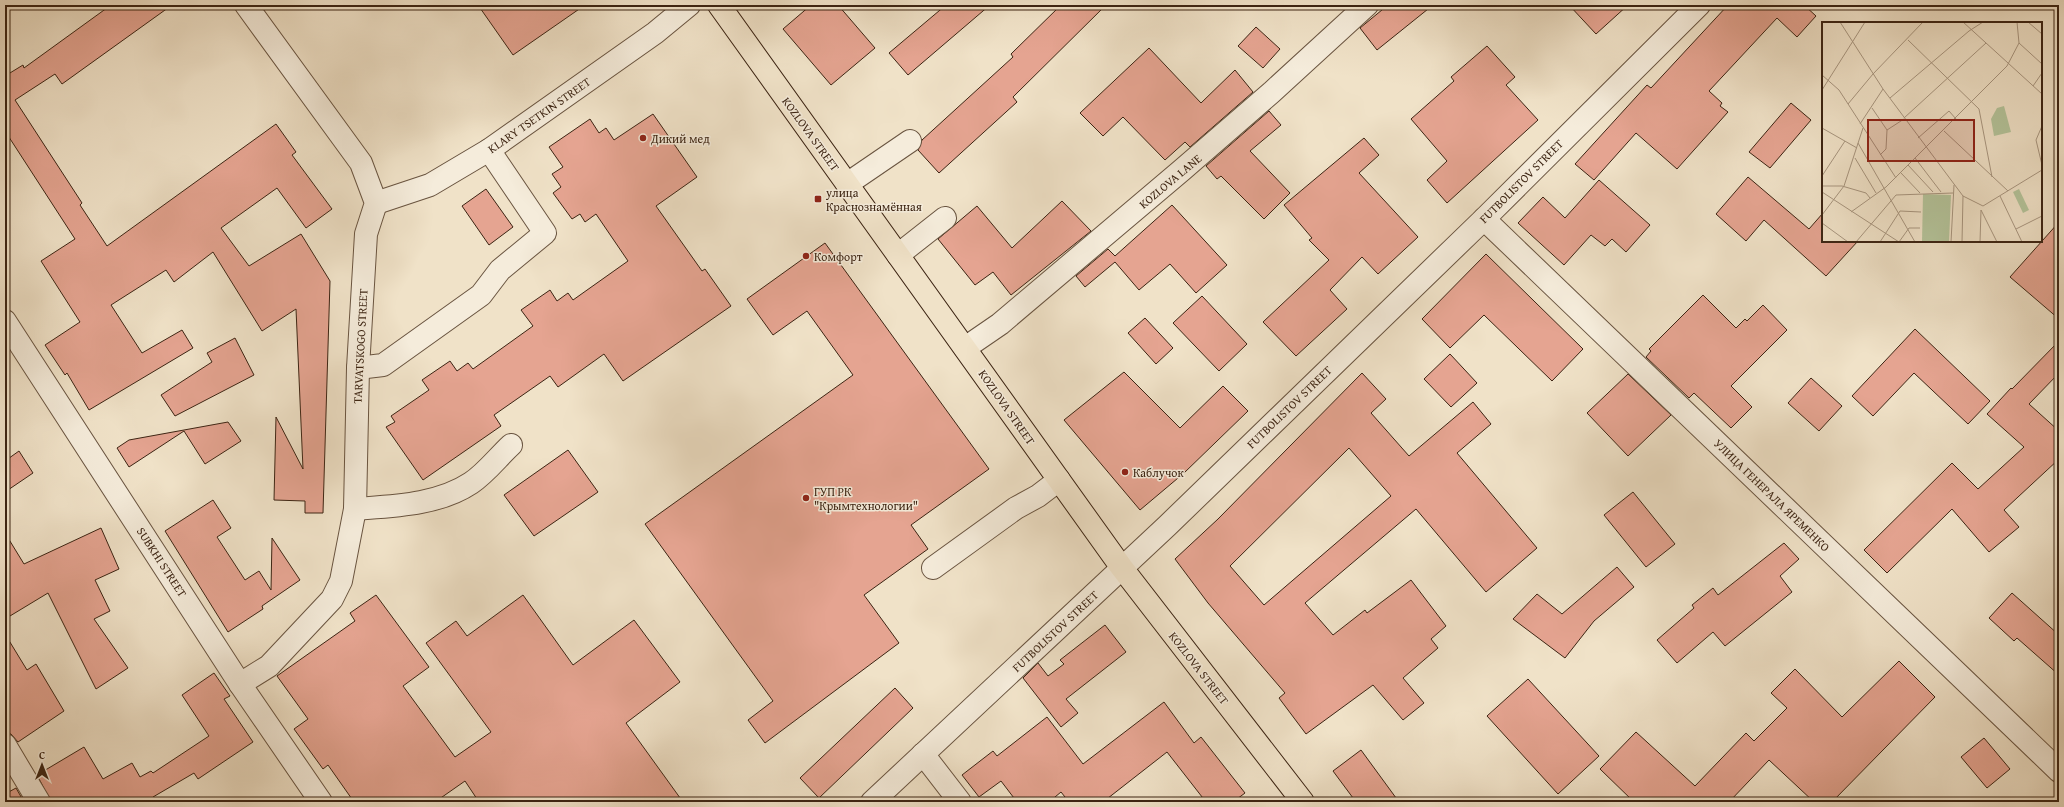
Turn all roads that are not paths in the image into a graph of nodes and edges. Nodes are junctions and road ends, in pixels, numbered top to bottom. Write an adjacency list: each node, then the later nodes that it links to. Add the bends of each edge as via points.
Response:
1 (246, 5): 9 (street, via 361,163)
2 (689, 5): 7 (street, KLARY TSETKIN STREET, via 655,33)
3 (719, 5): 8 (main road, KOZLOVA STREET)
4 (1367, 5): 14 (street, KOZLOVA LANE, via 1182,170 1000,324)
5 (1699, 5): 11 (street, FUTBOLISTOV STREET)
6 (910, 141): 8 (street)
7 (489, 150): 9 (street, KLARY TSETKIN STREET, via 430,185); 15 (street, via 545,234 500,270 481,295 383,365)
8 (847, 184): 12 (main road, KOZLOVA STREET)
9 (376, 203): 15 (street, TARVATSKOGO STREET, via 366,234)
10 (945, 218): 12 (street)
11 (1484, 219): 20 (street, FUTBOLISTOV STREET); 24 (street, УЛИЦА ГЕНЕРАЛА ЯРЕМЕНКО)
12 (898, 255): 14 (main road, KOZLOVA STREET)
13 (5, 321): 21 (street, SUBKHI STREET)
14 (965, 348): 17 (main road, KOZLOVA STREET)
15 (358, 368): 18 (street, TARVATSKOGO STREET)
16 (511, 445): 18 (street, via 471,483 441,497 400,505)
17 (1058, 480): 19 (street); 20 (main road, KOZLOVA STREET)
18 (354, 509): 21 (street, TARVATSKOGO STREET, via 341,581 332,599 269,666)
19 (933, 568)
20 (1122, 568): 23 (street, FUTBOLISTOV STREET); 29 (main road, KOZLOVA STREET)
21 (240, 684): 26 (street, SUBKHI STREET)
22 (5, 745): 25 (street)
23 (923, 754): 27 (street, FUTBOLISTOV STREET); 28 (street)
24 (2059, 771)
25 (39, 802)
26 (321, 802)
27 (872, 802)
28 (960, 802)
29 (1303, 802)

